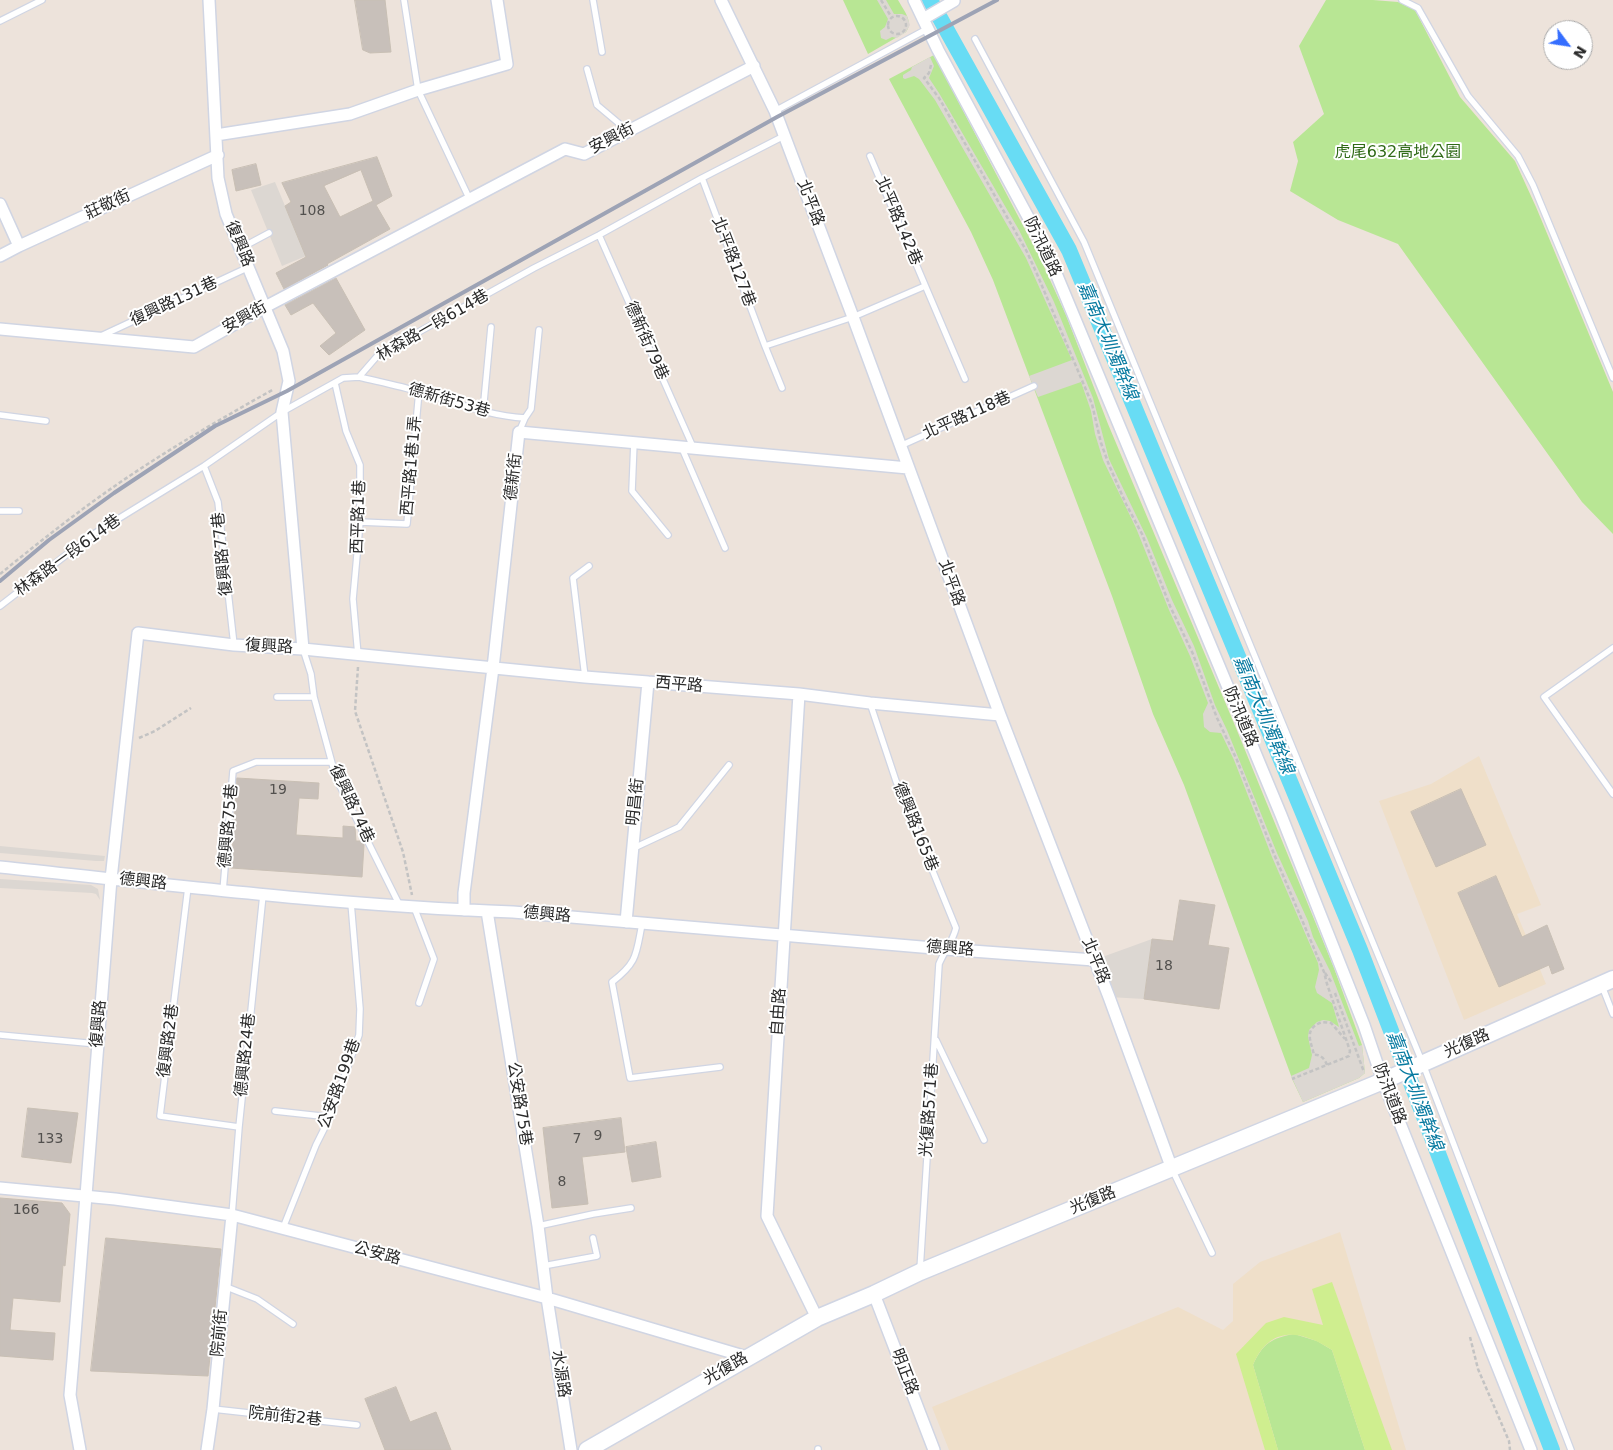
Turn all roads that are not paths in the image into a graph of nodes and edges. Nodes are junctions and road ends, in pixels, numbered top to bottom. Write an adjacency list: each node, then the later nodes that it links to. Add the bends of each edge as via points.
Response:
1 (42, 0): 10 (lane)
2 (209, 0): 19 (street, 復興路)
3 (404, 0): 16 (lane)
4 (498, 0): 16 (street, via 507,64)
5 (593, 0): 13 (lane)
6 (721, 0): 14 (street, 北平路)
7 (914, 0): 11 (street, 防汛道路)
8 (955, 0): 11 (street)
9 (1402, 0): 41 (lane, via 1418,8 1468,96 1518,156 1534,186)
10 (0, 21)
11 (925, 24): 17 (lane); 104 (street, 防汛道路, via 1048,254)
12 (975, 39): 102 (lane, via 1084,242)
13 (602, 52)
14 (754, 66): 17 (street, 北平路); 18 (street, 安興街)
15 (587, 69): 18 (lane, via 597,105)
16 (418, 90): 19 (street, via 350,114); 24 (lane)
17 (775, 111): 20 (street, 北平路)
18 (628, 131): 24 (street, 安興街, via 584,154 566,149)
19 (216, 135): 21 (street, 復興路)
20 (784, 136): 23 (lane, 林森路一段614巷); 34 (street, 北平路)
21 (218, 155): 28 (street, 莊敬街); 29 (street, 復興路, via 218,178 226,214)
22 (870, 156): 32 (lane, 北平路142巷)
23 (702, 178): 27 (lane, 林森路一段614巷); 39 (lane, 北平路127巷)
24 (470, 200): 33 (street, 安興街)
25 (0, 204): 28 (street)
26 (269, 233): 29 (lane)
27 (599, 235): 40 (lane, 林森路一段614巷, via 378,354); 55 (lane, 德新街79巷)
28 (20, 246): 30 (street, 莊敬街)
29 (239, 249): 31 (street, 復興路)
30 (0, 256)
31 (249, 267): 33 (street, 復興路); 38 (lane, 復興路131巷)
32 (925, 286): 34 (lane, 北平路142巷); 42 (lane, 北平路142巷)
33 (265, 307): 38 (street, 安興街, via 194,347); 47 (street, 復興路, via 283,351 289,381)
34 (853, 317): 39 (lane); 54 (street, 北平路)
35 (491, 327): 48 (lane)
36 (0, 329): 38 (street, 安興街)
37 (539, 330): 50 (lane, via 531,409)
38 (99, 337)
39 (765, 346): 45 (lane, 北平路127巷)
40 (360, 377): 43 (lane, 林森路一段614巷, via 343,378); 46 (lane, 德新街53巷)
41 (1613, 378)
42 (965, 379)
43 (335, 383): 47 (lane, 林森路一段614巷); 60 (lane, 西平路1巷, via 346,431 360,466)
44 (1034, 386): 54 (lane, 北平路118巷)
45 (782, 388)
46 (419, 391): 48 (lane, 德新街53巷); 60 (lane, 西平路1巷1弄, via 407,524)
47 (282, 412): 56 (lane, 林森路一段614巷); 67 (street, 復興路)
48 (483, 412): 50 (lane, 德新街53巷)
49 (0, 415): 51 (lane)
50 (525, 418): 52 (lane)
51 (46, 421)
52 (519, 432): 53 (street, 德新街); 69 (street, 德新街)
53 (634, 442): 55 (street, 德新街); 61 (lane, via 632,491)
54 (900, 446): 57 (street, 北平路)
55 (687, 447): 57 (street, 德新街); 62 (lane, 德新街79巷)
56 (204, 466): 64 (lane, 林森路一段614巷, via 92,535); 65 (lane, 復興路77巷, via 218,502)
57 (908, 468): 76 (street, 北平路)
58 (0, 511): 59 (lane)
59 (19, 512)
60 (360, 522): 68 (lane, 西平路1巷, via 354,599)
61 (668, 535)
62 (725, 548)
63 (589, 566): 70 (lane, via 573,578)
64 (0, 606)
65 (234, 645): 67 (street, 復興路); 82 (street, 復興路, via 138,633)
66 (1613, 648): 79 (lane, via 1544,697)
67 (303, 649): 68 (street, 西平路); 74 (lane, 復興路74巷)
68 (358, 655): 69 (street, 西平路)
69 (493, 668): 70 (street, 西平路); 89 (street, 德新街)
70 (584, 677): 71 (street, 西平路)
71 (648, 682): 72 (street, 西平路); 80 (street, 明昌街)
72 (799, 694): 75 (street, 西平路); 93 (street, 自由路)
73 (277, 697): 74 (lane)
74 (314, 697): 77 (lane, 復興路74巷)
75 (870, 703): 76 (street, 西平路); 94 (lane, 德興路165巷, via 896,782 956,928 954,938)
76 (1000, 715): 95 (street, 北平路)
77 (331, 762): 84 (lane, 德興路75巷, via 256,762 233,771); 87 (lane, 復興路74巷)
78 (729, 766): 80 (lane, via 679,827)
79 (1613, 794)
80 (632, 849): 91 (street, 明昌街)
81 (0, 867): 82 (street, 德興路)
82 (112, 879): 83 (street, 德興路); 101 (street, 復興路)
83 (188, 887): 84 (street, 德興路); 107 (lane, 復興路2巷, via 160,1116)
84 (224, 891): 85 (street, 德興路)
85 (263, 895): 86 (street, 德興路); 107 (lane, 德興路24巷)
86 (351, 903): 87 (street, 德興路); 106 (lane, 公安路199巷, via 360,1008 359,1035)
87 (400, 906): 88 (street, 德興路)
88 (414, 907): 89 (street, 德興路); 97 (lane, via 434,959)
89 (464, 910): 90 (street, 德興路)
90 (487, 911): 91 (street, 德興路); 114 (street, 公安路75巷)
91 (626, 922): 92 (street, 德興路)
92 (642, 924): 93 (street, 德興路); 103 (lane, via 635,959 612,982 630,1078)
93 (784, 935): 94 (street, 德興路); 123 (street, 自由路, via 767,1216)
94 (945, 949): 95 (street, 德興路); 100 (lane, 光復路571巷, via 939,964)
95 (1094, 960): 109 (street, 北平路)
96 (1607, 981): 98 (lane); 102 (street, 光復路)
97 (419, 1003)
98 (1613, 1014)
99 (0, 1035): 101 (lane)
100 (935, 1038): 108 (lane); 119 (lane, 光復路571巷)
101 (98, 1044): 111 (street, 復興路)
102 (1418, 1066): 104 (street, 光復路); 134 (lane)
103 (720, 1067)
104 (1388, 1079): 109 (street, 光復路); 133 (street, 防汛道路)
105 (274, 1111): 106 (lane)
106 (330, 1117): 115 (lane, 公安路199巷)
107 (238, 1127): 113 (lane, 德興路24巷)
108 (984, 1140)
109 (1172, 1169): 117 (lane); 119 (street, 光復路)
110 (0, 1188): 111 (street, 公安路)
111 (85, 1196): 113 (street, 公安路); 128 (street, 復興路, via 70,1395)
112 (631, 1208): 114 (lane)
113 (232, 1215): 115 (street, 公安路); 120 (street, 院前街)
114 (538, 1226): 118 (street, 公安路75巷)
115 (283, 1229): 122 (street, 公安路)
116 (593, 1238): 118 (lane, via 597,1256)
117 (1212, 1252)
118 (543, 1266): 122 (street, 公安路75巷)
119 (920, 1272): 121 (street, 光復路)
120 (224, 1286): 124 (lane, via 257,1299); 126 (street, 院前街)
121 (874, 1294): 123 (street, 光復路); 132 (street, 明正路)
122 (547, 1298): 125 (street, 公安路); 130 (street, 水源路)
123 (817, 1318): 125 (street, 光復路)
124 (293, 1324)
125 (747, 1357): 131 (street, 光復路)
126 (213, 1409): 127 (lane, 院前街2巷); 129 (street, 院前街)
127 (357, 1425)
128 (80, 1450)
129 (207, 1450)
130 (571, 1450)
131 (587, 1450)
132 (934, 1450)
133 (1531, 1450)
134 (1571, 1450)

